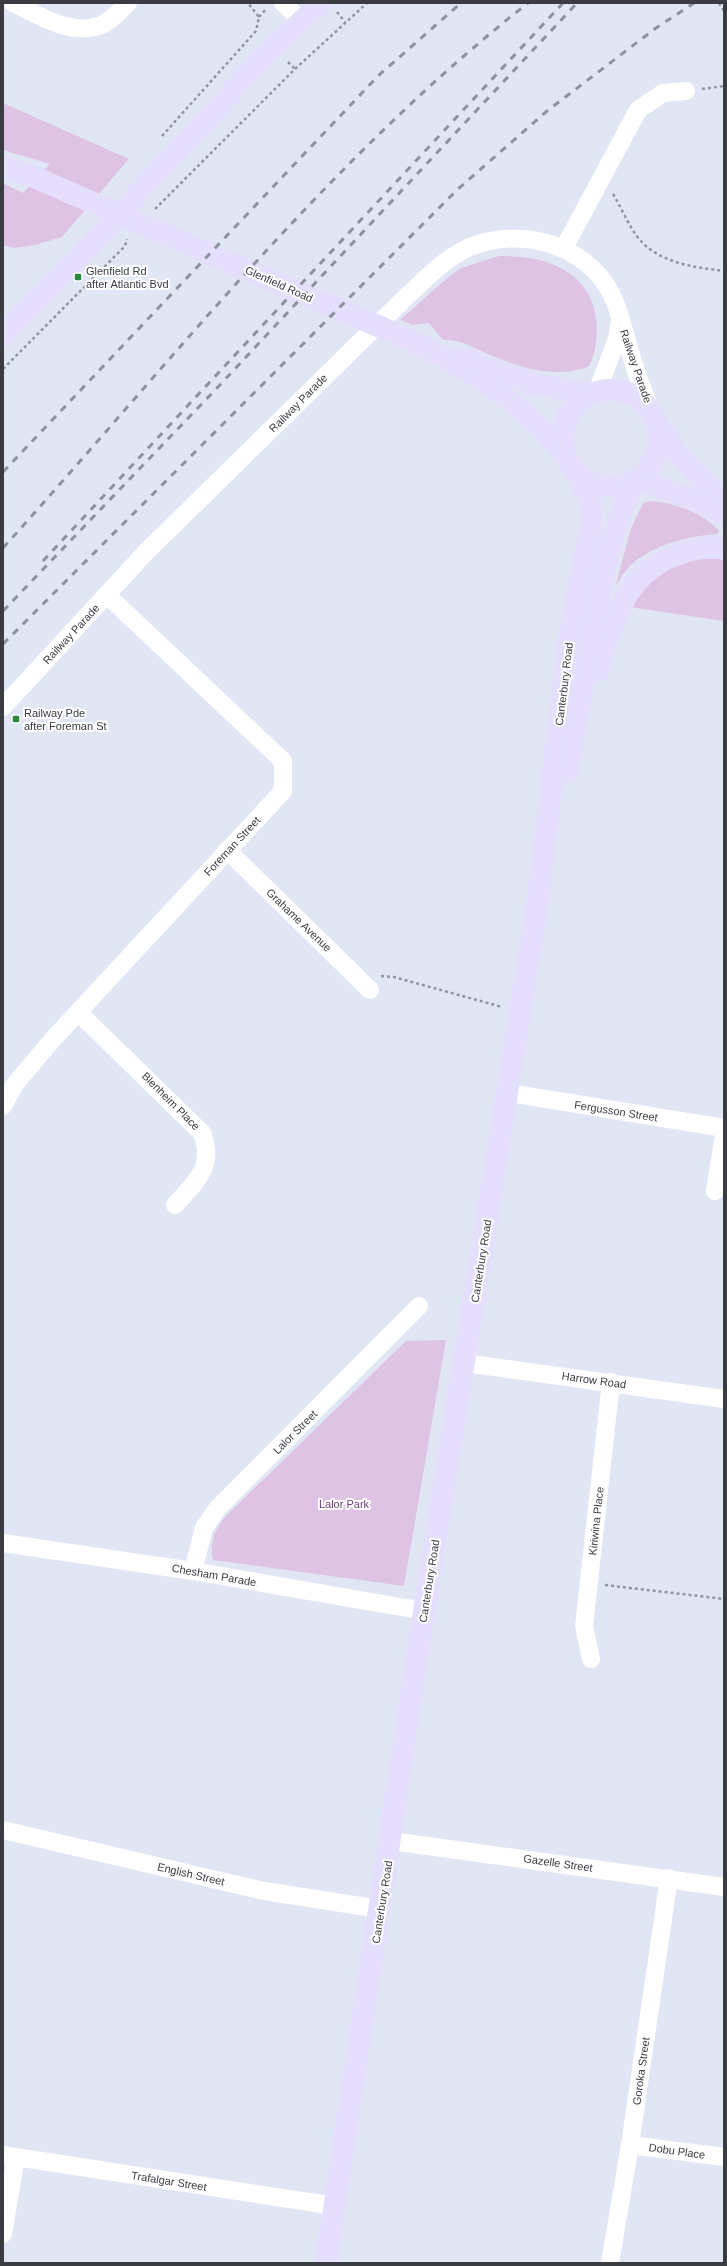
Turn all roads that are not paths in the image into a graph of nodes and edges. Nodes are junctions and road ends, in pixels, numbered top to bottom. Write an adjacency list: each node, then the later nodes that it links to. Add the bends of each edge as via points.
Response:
1 (13, 3): 2 (street, via 60,24 80,29 101,25)
2 (128, 3)
3 (283, 3): 5 (street)
4 (321, 3): 5 (main road)
5 (301, 20): 10 (main road)
6 (686, 91): 8 (street, via 663,93 638,110)
7 (3, 166): 11 (main road, Glenfield Road, via 25,173)
8 (564, 248): 9 (street, Railway Parade, via 597,272 612,294); 19 (street, Railway Parade, via 521,238 493,239 469,248 444,263 404,299 158,541)
9 (621, 320): 12 (street, Railway Parade, via 617,339); 13 (street, Railway Parade, via 640,384)
10 (3, 336)
11 (436, 353): 12 (main road, Glenfield Road, via 468,359 533,384); 14 (main road, Glenfield Road, via 521,408 544,430)
12 (594, 393): 13 (main road, via 614,390 632,394 646,405); 14 (main road, via 578,404 567,418 563,444)
13 (654, 417): 15 (main road, via 660,436 658,450 652,464); 16 (main road, via 678,454)
14 (572, 466): 15 (main road, via 591,482 608,486); 23 (main road, Canterbury Road, via 590,500 592,526 568,648)
15 (636, 480): 17 (main road, via 684,496); 21 (main road, Canterbury Road, via 618,521 607,559)
16 (724, 503)
17 (724, 514)
18 (724, 549): 21 (main road, via 693,550 668,558 647,571 631,588 613,623)
19 (107, 595): 20 (street, Railway Parade); 22 (street, Foreman Street, via 283,761 283,791)
20 (3, 707)
21 (569, 762): 23 (main road, Canterbury Road)
22 (227, 850): 24 (street, Grahame Avenue); 25 (street, Foreman Street)
23 (538, 900): 26 (main road, Canterbury Road)
24 (370, 990)
25 (78, 1012): 27 (street, Foreman Street, via 15,1084); 31 (street, Blenheim Place, via 202,1132 208,1147 206,1166)
26 (509, 1094): 28 (street, Fergusson Street); 33 (main road, Canterbury Road)
27 (3, 1106)
28 (724, 1128)
29 (724, 1135): 30 (street)
30 (715, 1191)
31 (175, 1205)
32 (419, 1306): 37 (street, Lalor Street, via 216,1510 204,1528)
33 (465, 1362): 34 (street, Harrow Road); 38 (main road, Canterbury Road)
34 (611, 1382): 35 (street, Harrow Road); 39 (street, Kiriwina Place, via 584,1626)
35 (724, 1399)
36 (3, 1543): 37 (street, Chesham Parade)
37 (193, 1571): 38 (street, Chesham Parade)
38 (424, 1612): 41 (main road, Canterbury Road)
39 (591, 1659)
40 (3, 1830): 44 (street, English Street, via 264,1891)
41 (391, 1841): 42 (street, Gazelle Street); 44 (main road, Canterbury Road)
42 (669, 1878): 43 (street, Gazelle Street); 45 (street, Goroka Street)
43 (724, 1886)
44 (380, 1909): 48 (main road, Canterbury Road)
45 (630, 2145): 47 (street, Dobu Place); 51 (street, Goroka Street)
46 (9, 2156): 48 (street, Trafalgar Street); 49 (street)
47 (724, 2158)
48 (335, 2206): 50 (main road, Canterbury Road)
49 (3, 2234)
50 (326, 2263)
51 (610, 2263)

